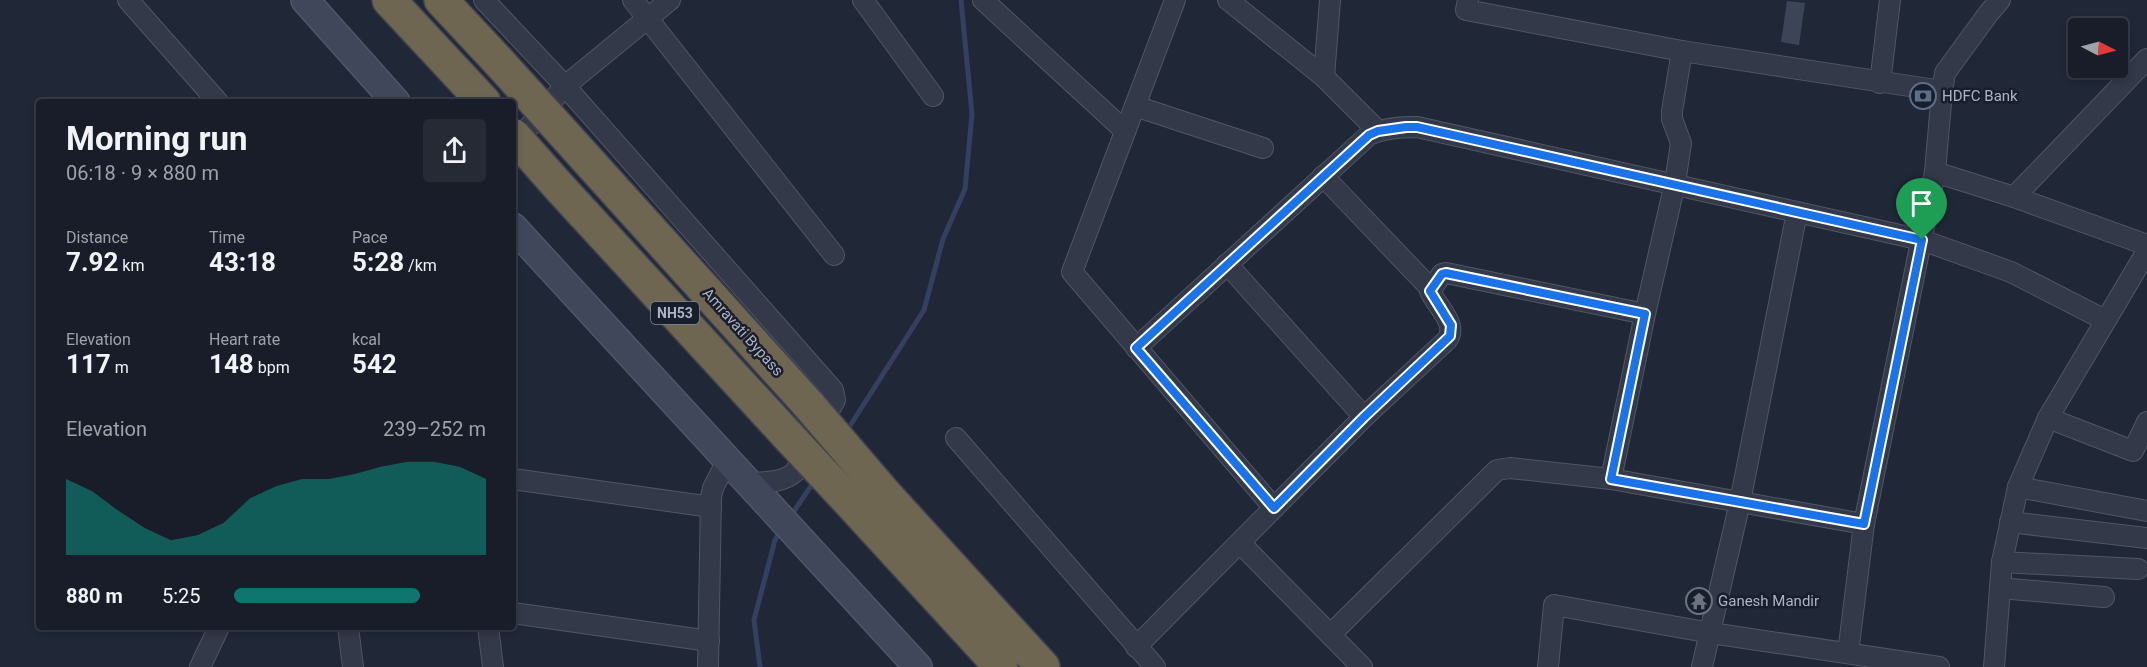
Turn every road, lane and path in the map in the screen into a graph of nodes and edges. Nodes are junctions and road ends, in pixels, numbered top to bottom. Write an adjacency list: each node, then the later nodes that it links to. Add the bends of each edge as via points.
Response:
1 (128, 0): 25 (street)
2 (305, 0): 26 (main road)
3 (389, 0): 24 (highway)
4 (441, 0): 58 (highway, Amravati Bypass / NH53, bridge, via 808,404)
5 (484, 0): 21 (street)
6 (633, 0): 16 (street)
7 (670, 0): 16 (street)
8 (862, 0): 23 (street)
9 (982, 0): 28 (street)
10 (1175, 0): 27 (street)
11 (1228, 0): 19 (street)
12 (1330, 0): 19 (street)
13 (1468, 0): 17 (street, via 1466,10)
14 (1890, 0): 20 (street)
15 (2000, 0): 22 (street, via 1945,73)
16 (647, 18): 21 (street); 42 (street)
17 (1682, 51): 20 (street); 35 (street, via 1672,111 1681,144)
18 (2147, 59): 36 (street)
19 (1324, 78): 29 (street)
20 (1880, 82): 22 (street)
21 (565, 86): 31 (street); 55 (street, via 833,390 836,400 795,472 783,480)
22 (1942, 91): 33 (street)
23 (933, 96)
24 (480, 98)
25 (215, 99)
26 (393, 99)
27 (1134, 106): 28 (street); 32 (street)
28 (1125, 130): 47 (street, via 1072,272)
29 (1378, 131): 34 (street); 35 (street, via 1417,127)
30 (516, 138): 58 (highway, Amravati Bypass / NH53, bridge, via 789,437)
31 (516, 142)
32 (1263, 148)
33 (1935, 172): 36 (street); 39 (street)
34 (1323, 176): 43 (street); 44 (street)
35 (1675, 183): 37 (street); 45 (street)
36 (2014, 197): 40 (street)
37 (1797, 212): 39 (street); 57 (street)
38 (516, 230): 52 (main road)
39 (1922, 240): 46 (street, via 2011,272); 63 (street)
40 (2147, 245)
41 (2147, 251): 46 (street)
42 (834, 255)
43 (1227, 264): 47 (street); 48 (street)
44 (1431, 289): 45 (street, via 1446,273); 48 (street, via 1451,325 1450,336)
45 (1645, 314): 54 (street)
46 (2105, 320): 49 (street)
47 (1136, 348): 60 (street)
48 (1364, 417): 60 (street)
49 (2048, 418): 50 (street, via 2133,451); 56 (street)
50 (2147, 422)
51 (956, 438): 77 (street)
52 (727, 461): 55 (main road); 59 (street, via 713,488)
53 (516, 479): 59 (street)
54 (1611, 479): 57 (street); 75 (street, via 1510,468 1497,470)
55 (749, 483): 83 (main road)
56 (2018, 487): 61 (street); 62 (street)
57 (1740, 502): 63 (street); 74 (street)
58 (871, 503): 84 (highway, Amravati Bypass / NH53); 85 (highway, Amravati Bypass / NH53)
59 (711, 507): 76 (street)
60 (1274, 508): 65 (street)
61 (2147, 511)
62 (2010, 522): 64 (street); 66 (street)
63 (1864, 524): 78 (street)
64 (2147, 538)
65 (1240, 543): 75 (street); 77 (street)
66 (2002, 562): 67 (street); 68 (street)
67 (2138, 569)
68 (2000, 588): 69 (street); 91 (street)
69 (2104, 597)
70 (516, 613): 76 (street)
71 (218, 630): 79 (street)
72 (348, 630): 80 (street)
73 (488, 630): 81 (street)
74 (1711, 633): 78 (street); 88 (street, via 1554,605); 89 (street)
75 (1331, 634): 87 (street)
76 (709, 641): 82 (street)
77 (1136, 647): 86 (street)
78 (1848, 653): 90 (street)
79 (200, 667)
80 (352, 667)
81 (493, 667)
82 (708, 667)
83 (918, 667)
84 (1001, 667)
85 (1043, 667)
86 (1155, 667)
87 (1362, 667)
88 (1548, 667)
89 (1702, 667)
90 (1939, 667)
91 (1994, 667)

